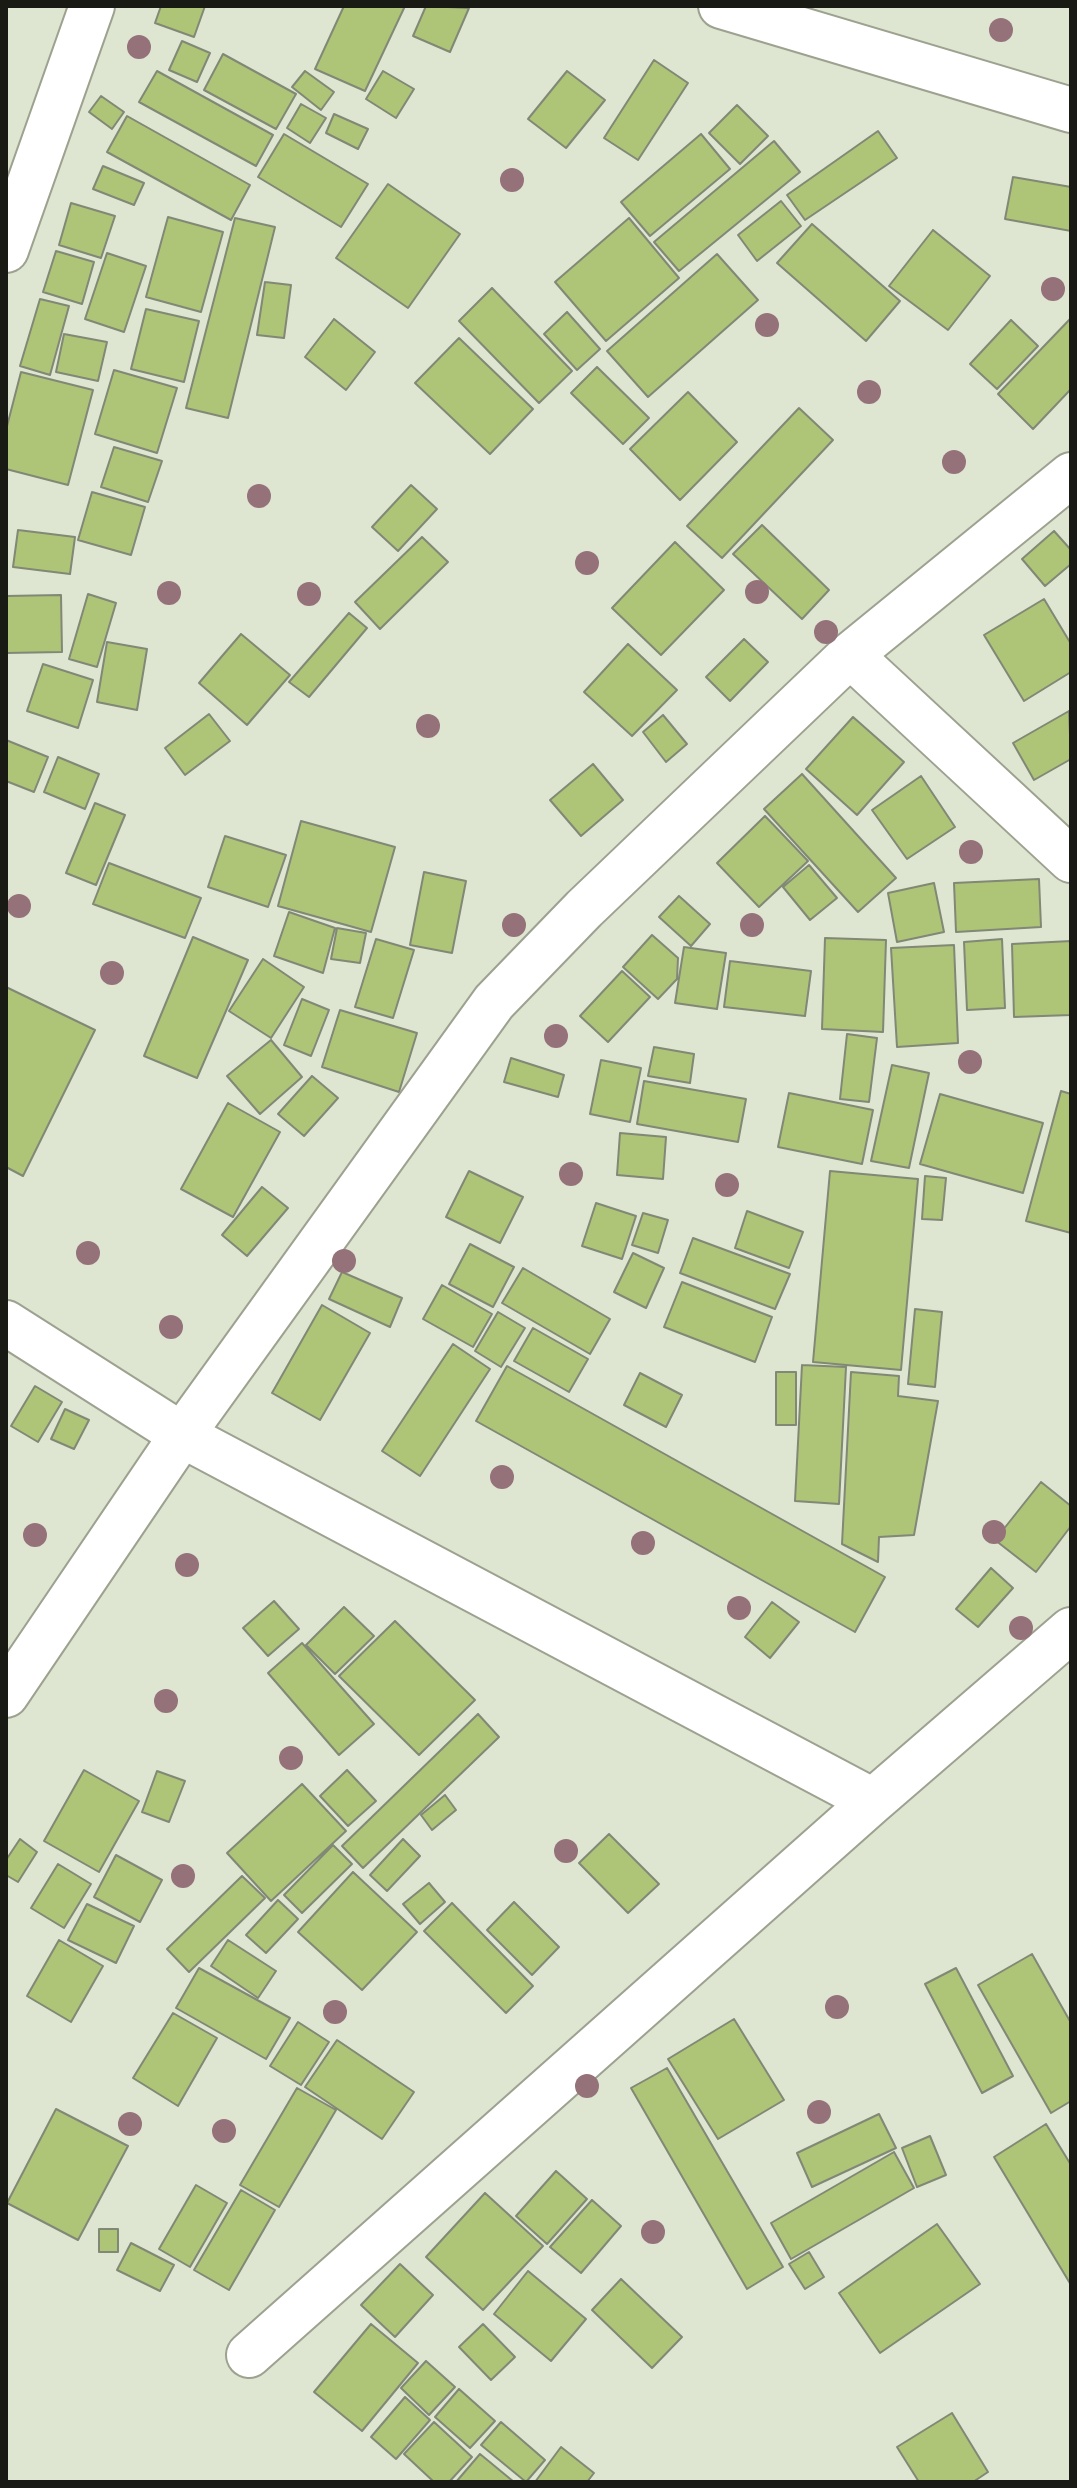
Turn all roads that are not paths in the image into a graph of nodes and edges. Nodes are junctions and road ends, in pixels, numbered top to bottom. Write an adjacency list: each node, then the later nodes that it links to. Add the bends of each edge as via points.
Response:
1 (92, 6): 4 (street)
2 (721, 6): 3 (street)
3 (1071, 110)
4 (6, 250)
5 (1071, 475): 6 (street)
6 (850, 655): 7 (street); 9 (street, via 494,1002)
7 (1071, 860)
8 (6, 1323): 9 (street)
9 (182, 1435): 11 (street); 12 (street)
10 (1071, 1630): 12 (street)
11 (6, 1695)
12 (873, 1801): 13 (street)
13 (249, 2355)

